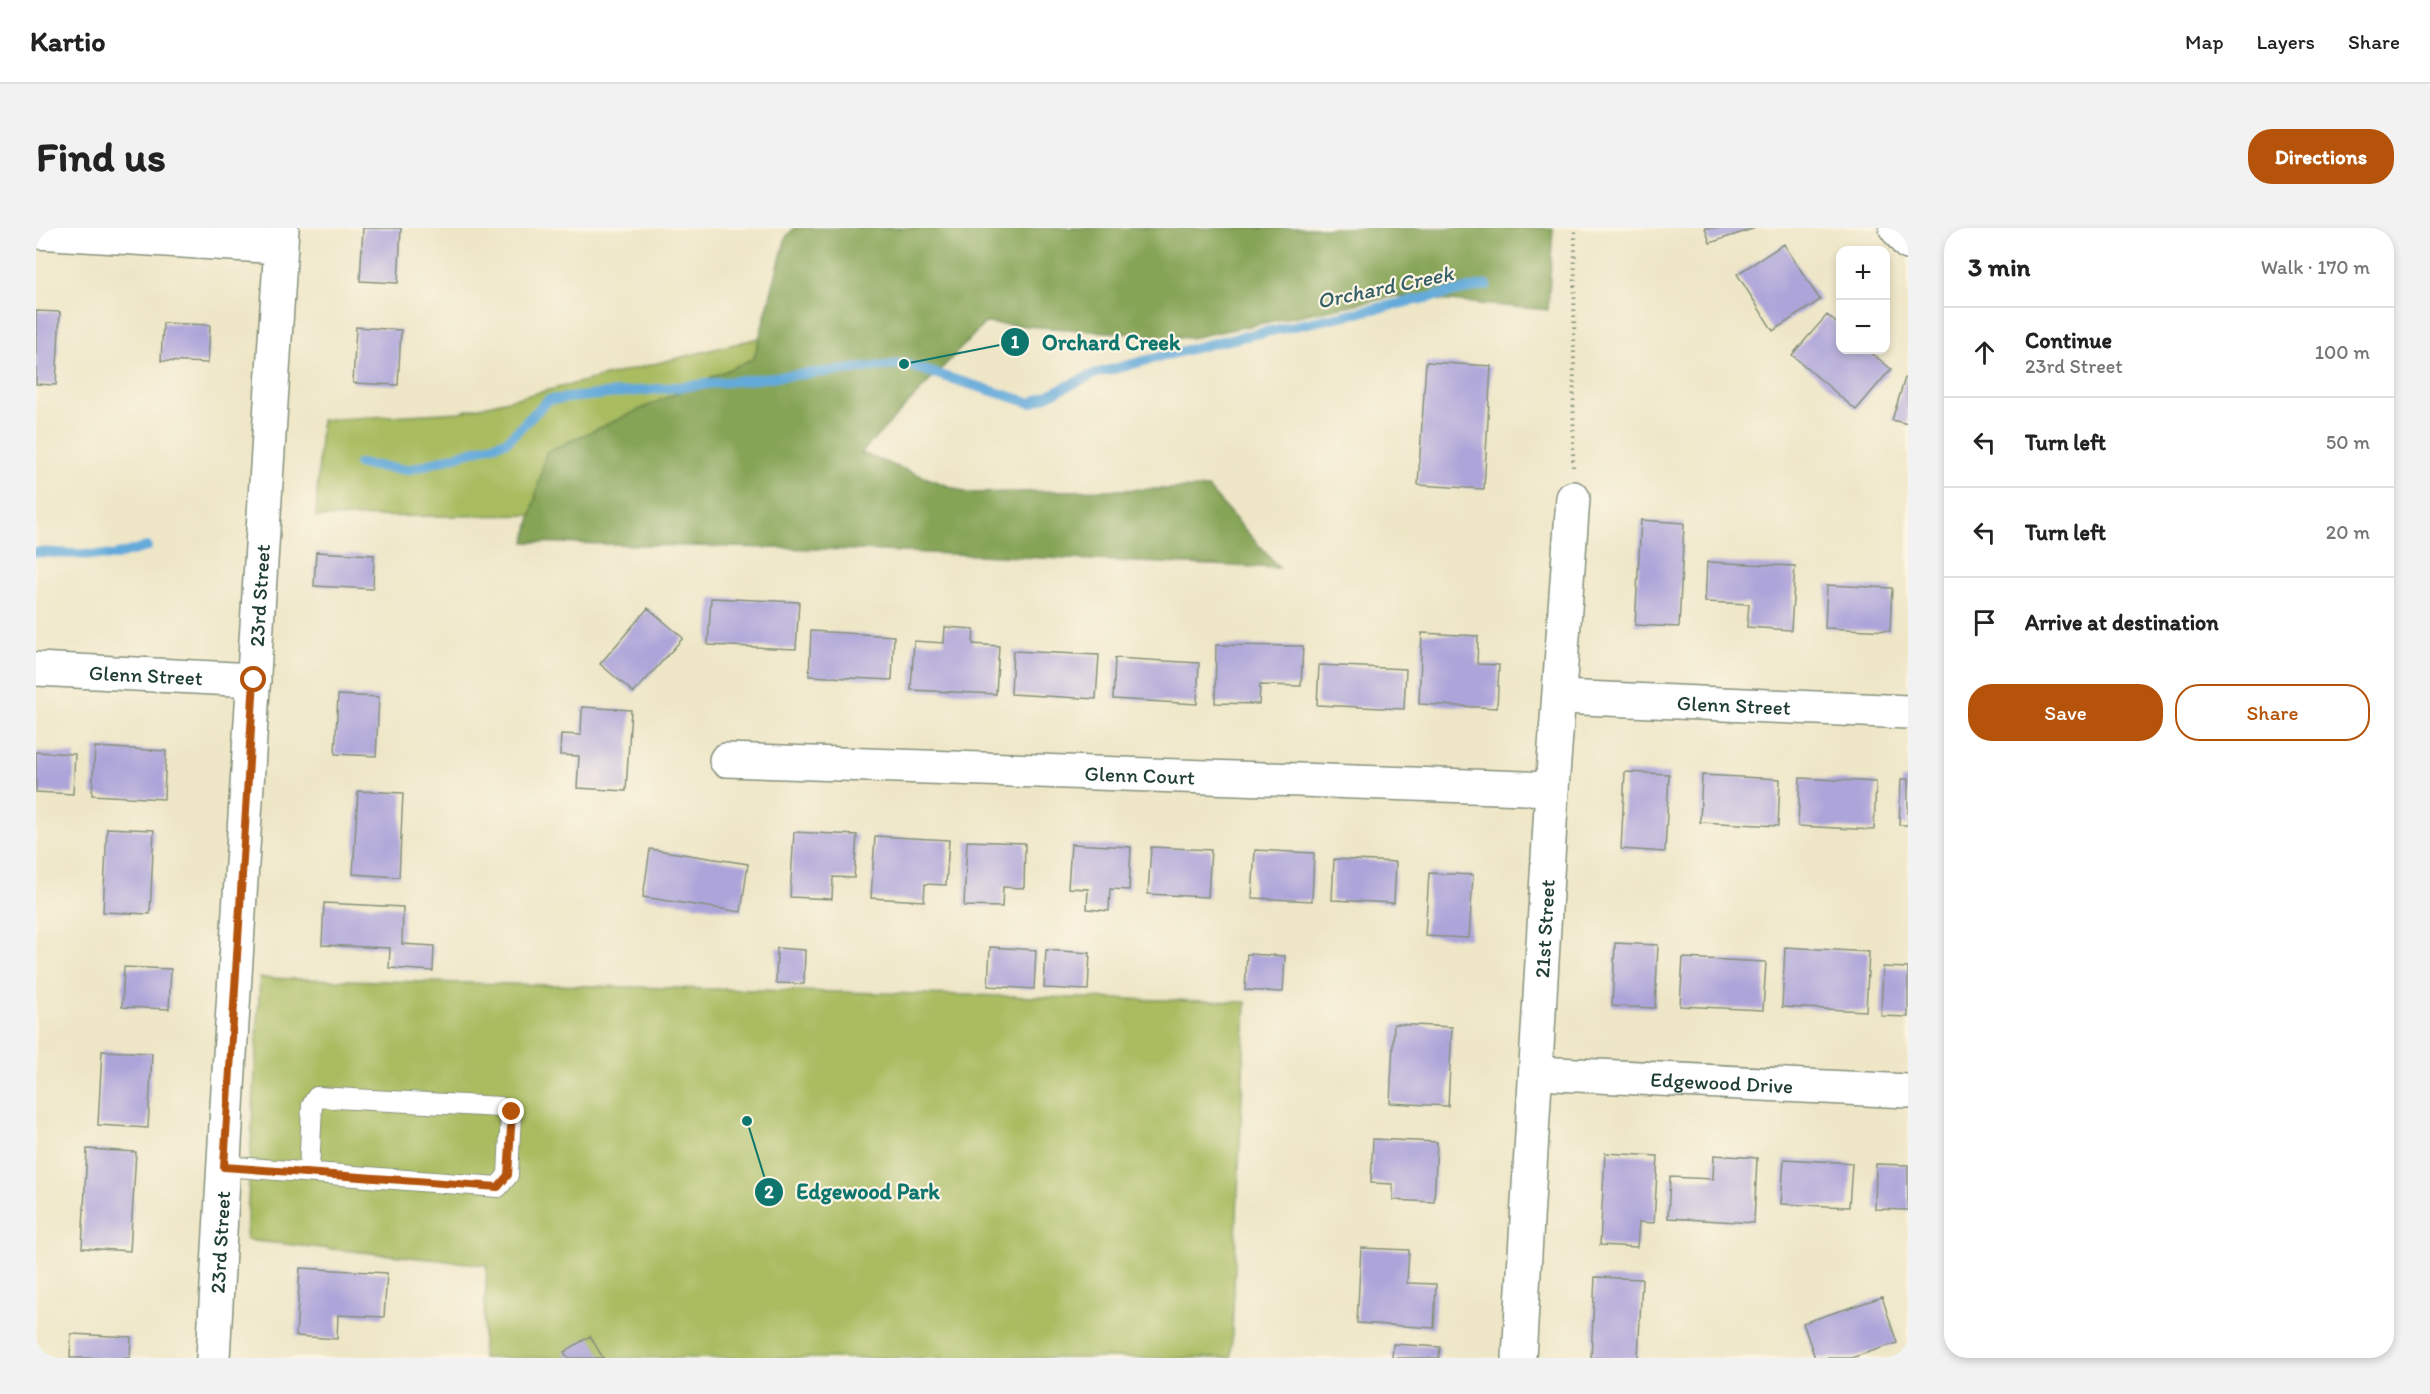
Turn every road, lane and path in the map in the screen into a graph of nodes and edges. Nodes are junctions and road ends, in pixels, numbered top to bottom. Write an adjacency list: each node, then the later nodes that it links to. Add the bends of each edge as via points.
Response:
1 (1575, 228): 6 (path)
2 (1896, 228): 5 (street)
3 (36, 232): 4 (street)
4 (281, 237): 8 (street, 23rd Street)
5 (1908, 243)
6 (1573, 498): 9 (street, 21st Street)
7 (36, 669): 8 (street, Glenn Street)
8 (254, 680): 15 (street, 23rd Street)
9 (1560, 697): 10 (street, Glenn Street); 12 (street, 21st Street)
10 (1908, 712)
11 (726, 759): 12 (street, Glenn Court)
12 (1552, 789): 13 (street, 21st Street)
13 (1536, 1073): 14 (street, Edgewood Drive); 18 (street, 21st Street)
14 (1908, 1091)
15 (224, 1167): 16 (lane); 17 (street, 23rd Street)
16 (309, 1172): 16 (lane, via 498,1187 508,1175 512,1112 500,1107 317,1097 312,1105)
17 (213, 1358)
18 (1519, 1358)

